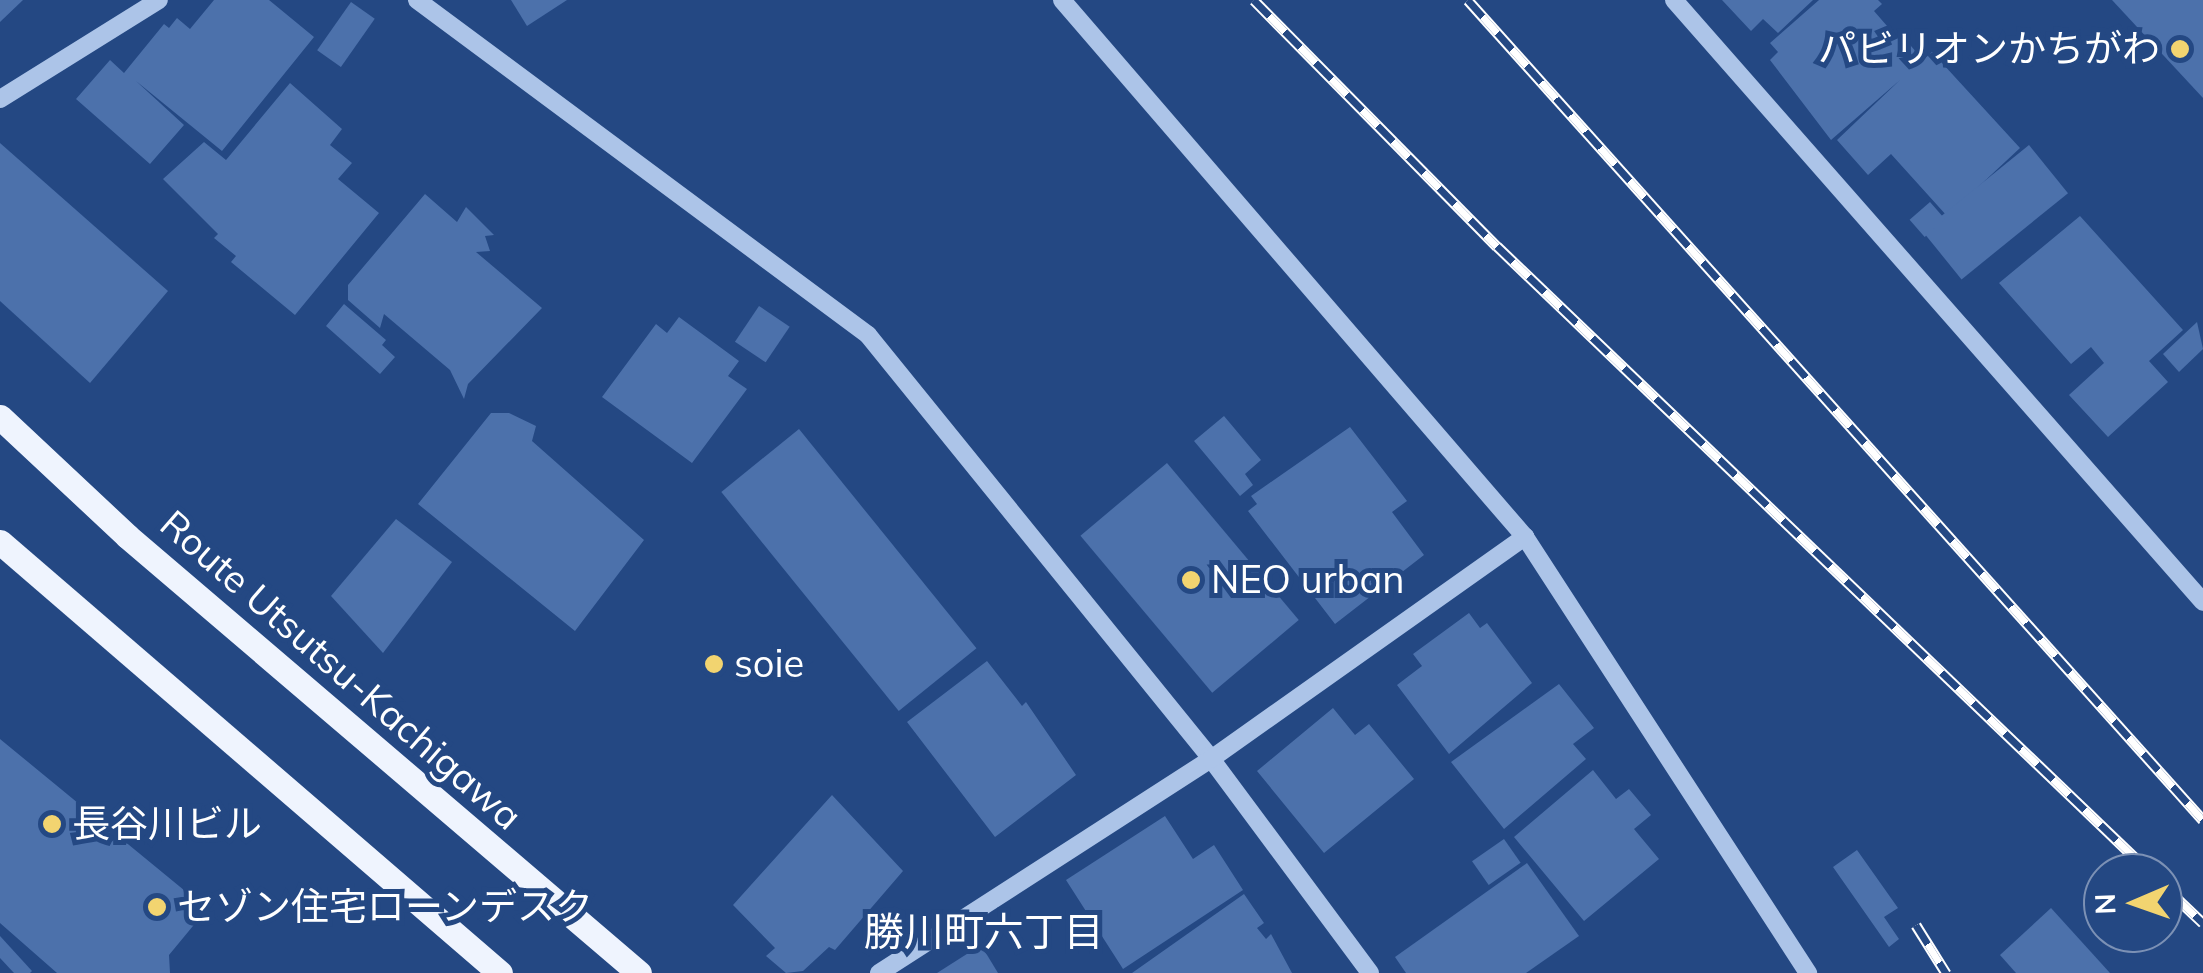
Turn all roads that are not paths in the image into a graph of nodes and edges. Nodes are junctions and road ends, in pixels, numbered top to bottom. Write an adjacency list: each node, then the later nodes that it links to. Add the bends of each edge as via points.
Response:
1 (159, 0): 5 (street)
2 (417, 0): 10 (street, via 868,336)
3 (1062, 0): 7 (street)
4 (1674, 0): 9 (street)
5 (0, 99)
6 (0, 418): 12 (main road, Route Utsutsu-Kachigawa, via 127,536)
7 (1525, 537): 10 (street); 15 (street)
8 (0, 542): 11 (main road)
9 (2203, 602)
10 (1211, 759): 13 (street); 14 (street)
11 (500, 973)
12 (639, 973)
13 (879, 973)
14 (1370, 973)
15 (1808, 973)

